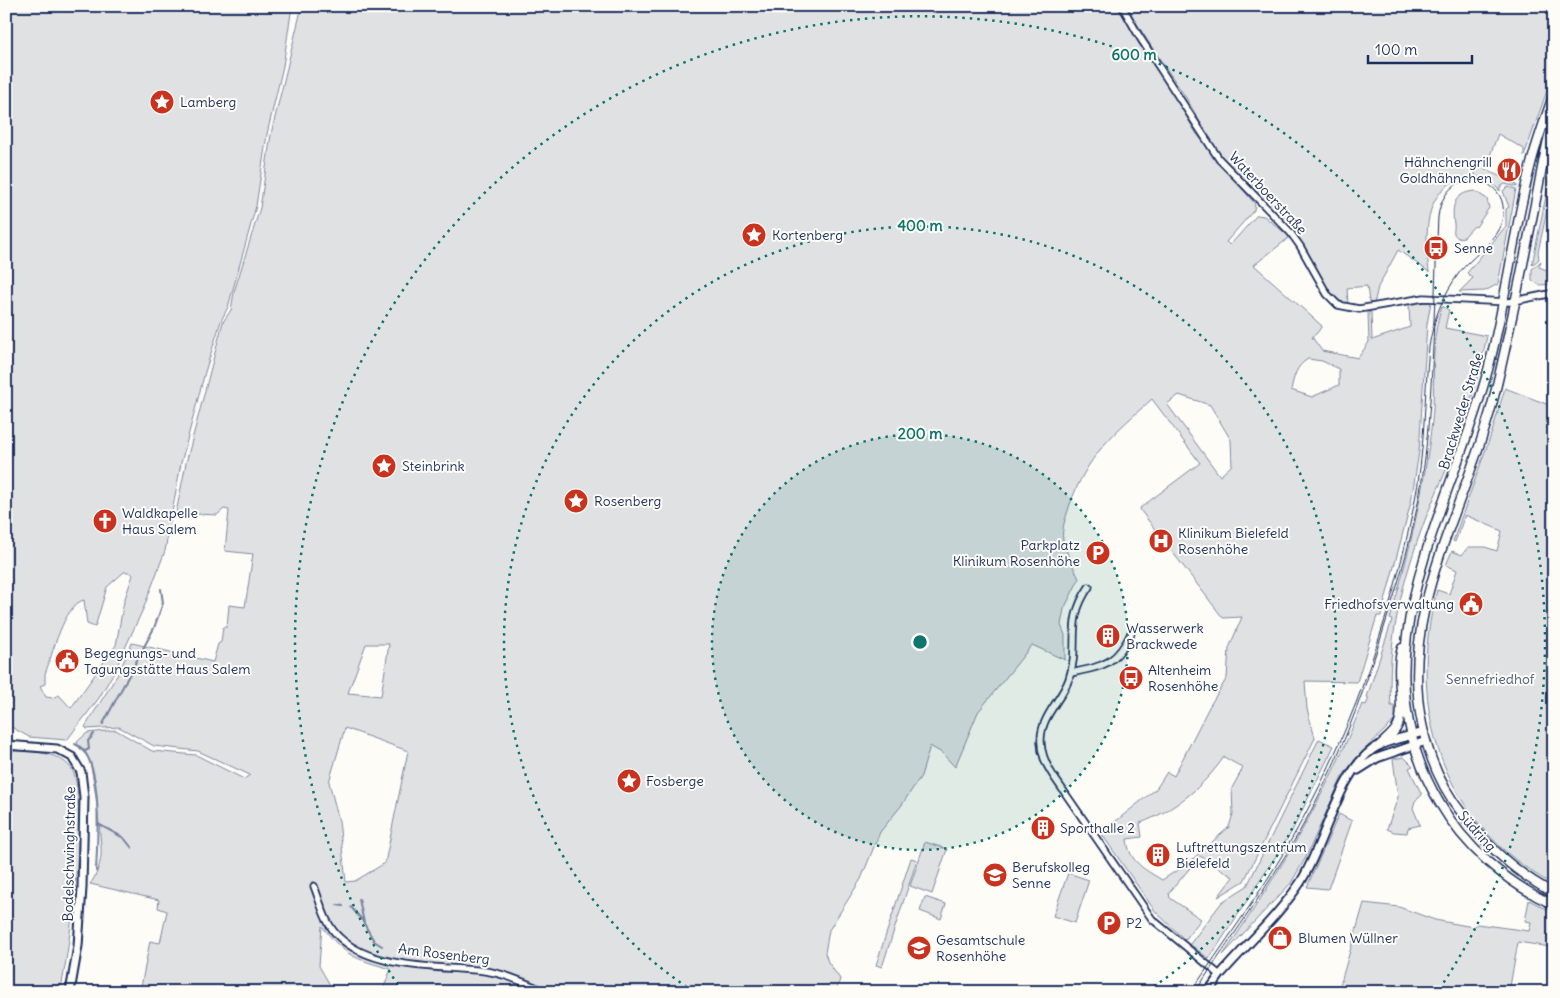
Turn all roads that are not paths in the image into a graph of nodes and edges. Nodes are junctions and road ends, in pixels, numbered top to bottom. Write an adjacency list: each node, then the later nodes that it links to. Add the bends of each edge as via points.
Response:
1 (1122, 6): 6 (street, Waterboerstraße, via 1138,36 1219,159 1293,236 1332,301 1350,309 1379,307 1420,298)
2 (1554, 93): 6 (main road, Brackweder Straße, via 1532,161)
3 (1554, 118): 5 (main road, Brackweder Straße)
4 (1554, 293): 5 (street, Waterboerstraße)
5 (1516, 301): 6 (street, Waterboerstraße); 11 (main road, Brackweder Straße, via 1486,427 1424,610 1417,678)
6 (1503, 302): 9 (main road, Brackweder Straße, via 1478,406 1420,572)
7 (1089, 587): 10 (street, via 1074,621)
8 (1132, 631): 10 (street, via 1124,648 1112,660)
9 (1406, 636): 12 (main road, Brackweder Straße, via 1404,684); 15 (main road, via 1398,661 1399,724)
10 (1071, 673): 21 (street, via 1042,729 1041,748 1046,764 1152,919)
11 (1424, 732): 12 (street); 13 (main road, Brackweder Straße)
12 (1411, 735): 15 (street); 16 (main road, Brackweder Straße)
13 (1426, 742): 16 (street); 19 (main road, Südring, via 1446,791 1482,839 1514,868)
14 (6, 745): 22 (street, Bodelschwinghstraße, via 57,749 72,757 81,772 84,797 82,895)
15 (1380, 745): 17 (street, via 1363,760)
16 (1414, 745): 17 (street, via 1369,762); 20 (main road, Südring, via 1428,782 1463,836 1497,870)
17 (1349, 780): 21 (street, via 1300,882)
18 (314, 886): 23 (street, Am Rosenberg, via 327,922 356,950 425,967 501,975)
19 (1554, 892)
20 (1554, 905)
21 (1220, 975): 24 (street)
22 (70, 992)
23 (547, 992)
24 (1208, 992)

